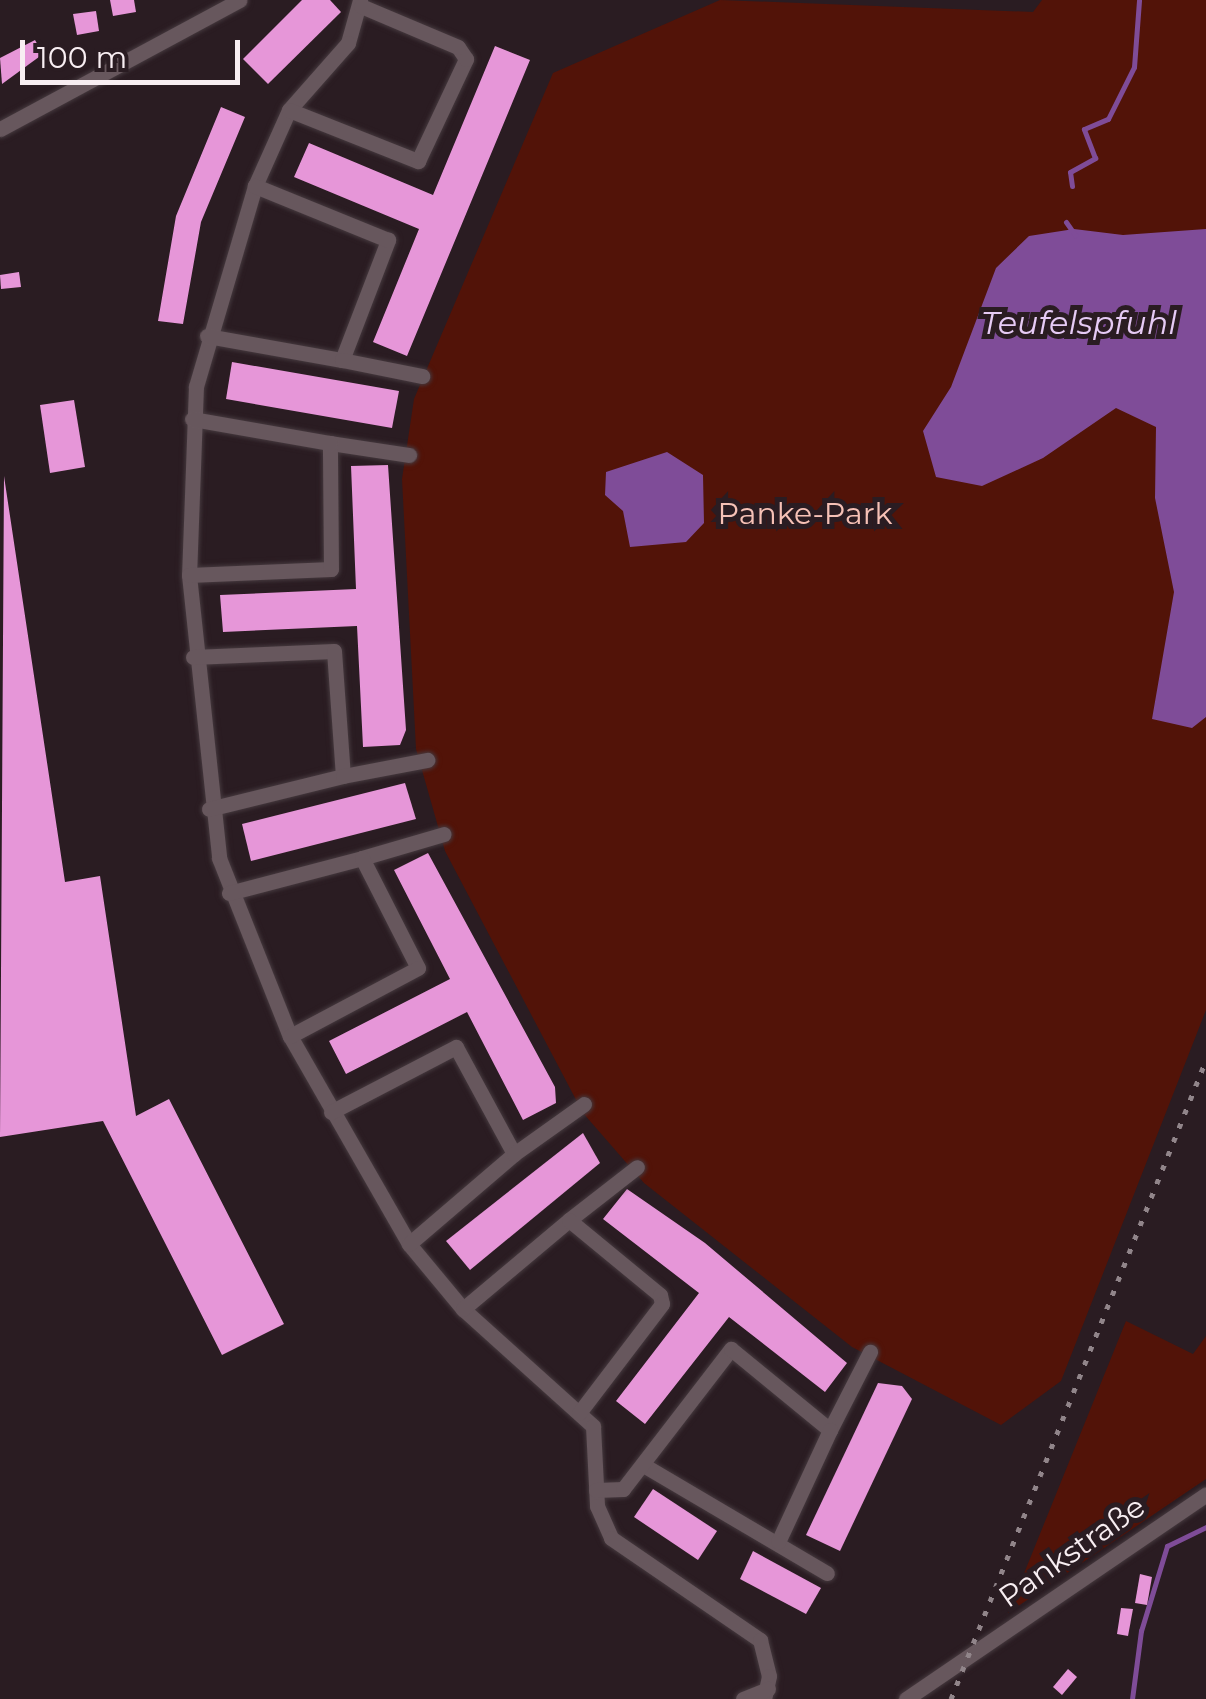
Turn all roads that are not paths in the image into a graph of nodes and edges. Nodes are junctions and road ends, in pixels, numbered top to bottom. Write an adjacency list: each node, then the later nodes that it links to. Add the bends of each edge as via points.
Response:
1 (240, 0): 4 (street)
2 (361, 3): 3 (street, via 336,62); 3 (street, via 458,47 466,59 418,161)
3 (289, 110): 5 (street)
4 (0, 128)
5 (255, 186): 6 (street); 7 (street, via 388,240)
6 (207, 336): 7 (street); 9 (street)
7 (342, 360): 8 (street)
8 (422, 376)
9 (192, 420): 10 (street); 12 (street)
10 (330, 443): 11 (street); 12 (street, via 331,568)
11 (409, 455)
12 (189, 574): 13 (street)
13 (193, 657): 15 (street, via 334,651); 16 (street)
14 (427, 760): 15 (street)
15 (343, 776): 16 (street)
16 (208, 808): 19 (street)
17 (444, 834): 18 (street)
18 (362, 858): 19 (street); 20 (street, via 418,968)
19 (229, 893): 20 (street)
20 (290, 1036): 22 (street)
21 (584, 1104): 23 (street)
22 (331, 1112): 23 (street, via 456,1047); 26 (street)
23 (514, 1154): 26 (street)
24 (636, 1167): 25 (street)
25 (569, 1220): 27 (street); 29 (street, via 662,1304)
26 (409, 1244): 27 (street)
27 (463, 1309): 29 (street)
28 (870, 1352): 30 (street)
29 (579, 1413): 32 (street, via 599,1441)
30 (830, 1430): 31 (street, via 731,1350); 34 (street)
31 (645, 1466): 32 (street, via 623,1489); 34 (street, via 755,1537)
32 (596, 1490): 36 (street, via 610,1538 760,1640)
33 (1206, 1494): 38 (street, Pankstraße)
34 (778, 1542): 35 (street)
35 (827, 1572)
36 (766, 1694): 37 (street)
37 (742, 1699)
38 (906, 1699)

